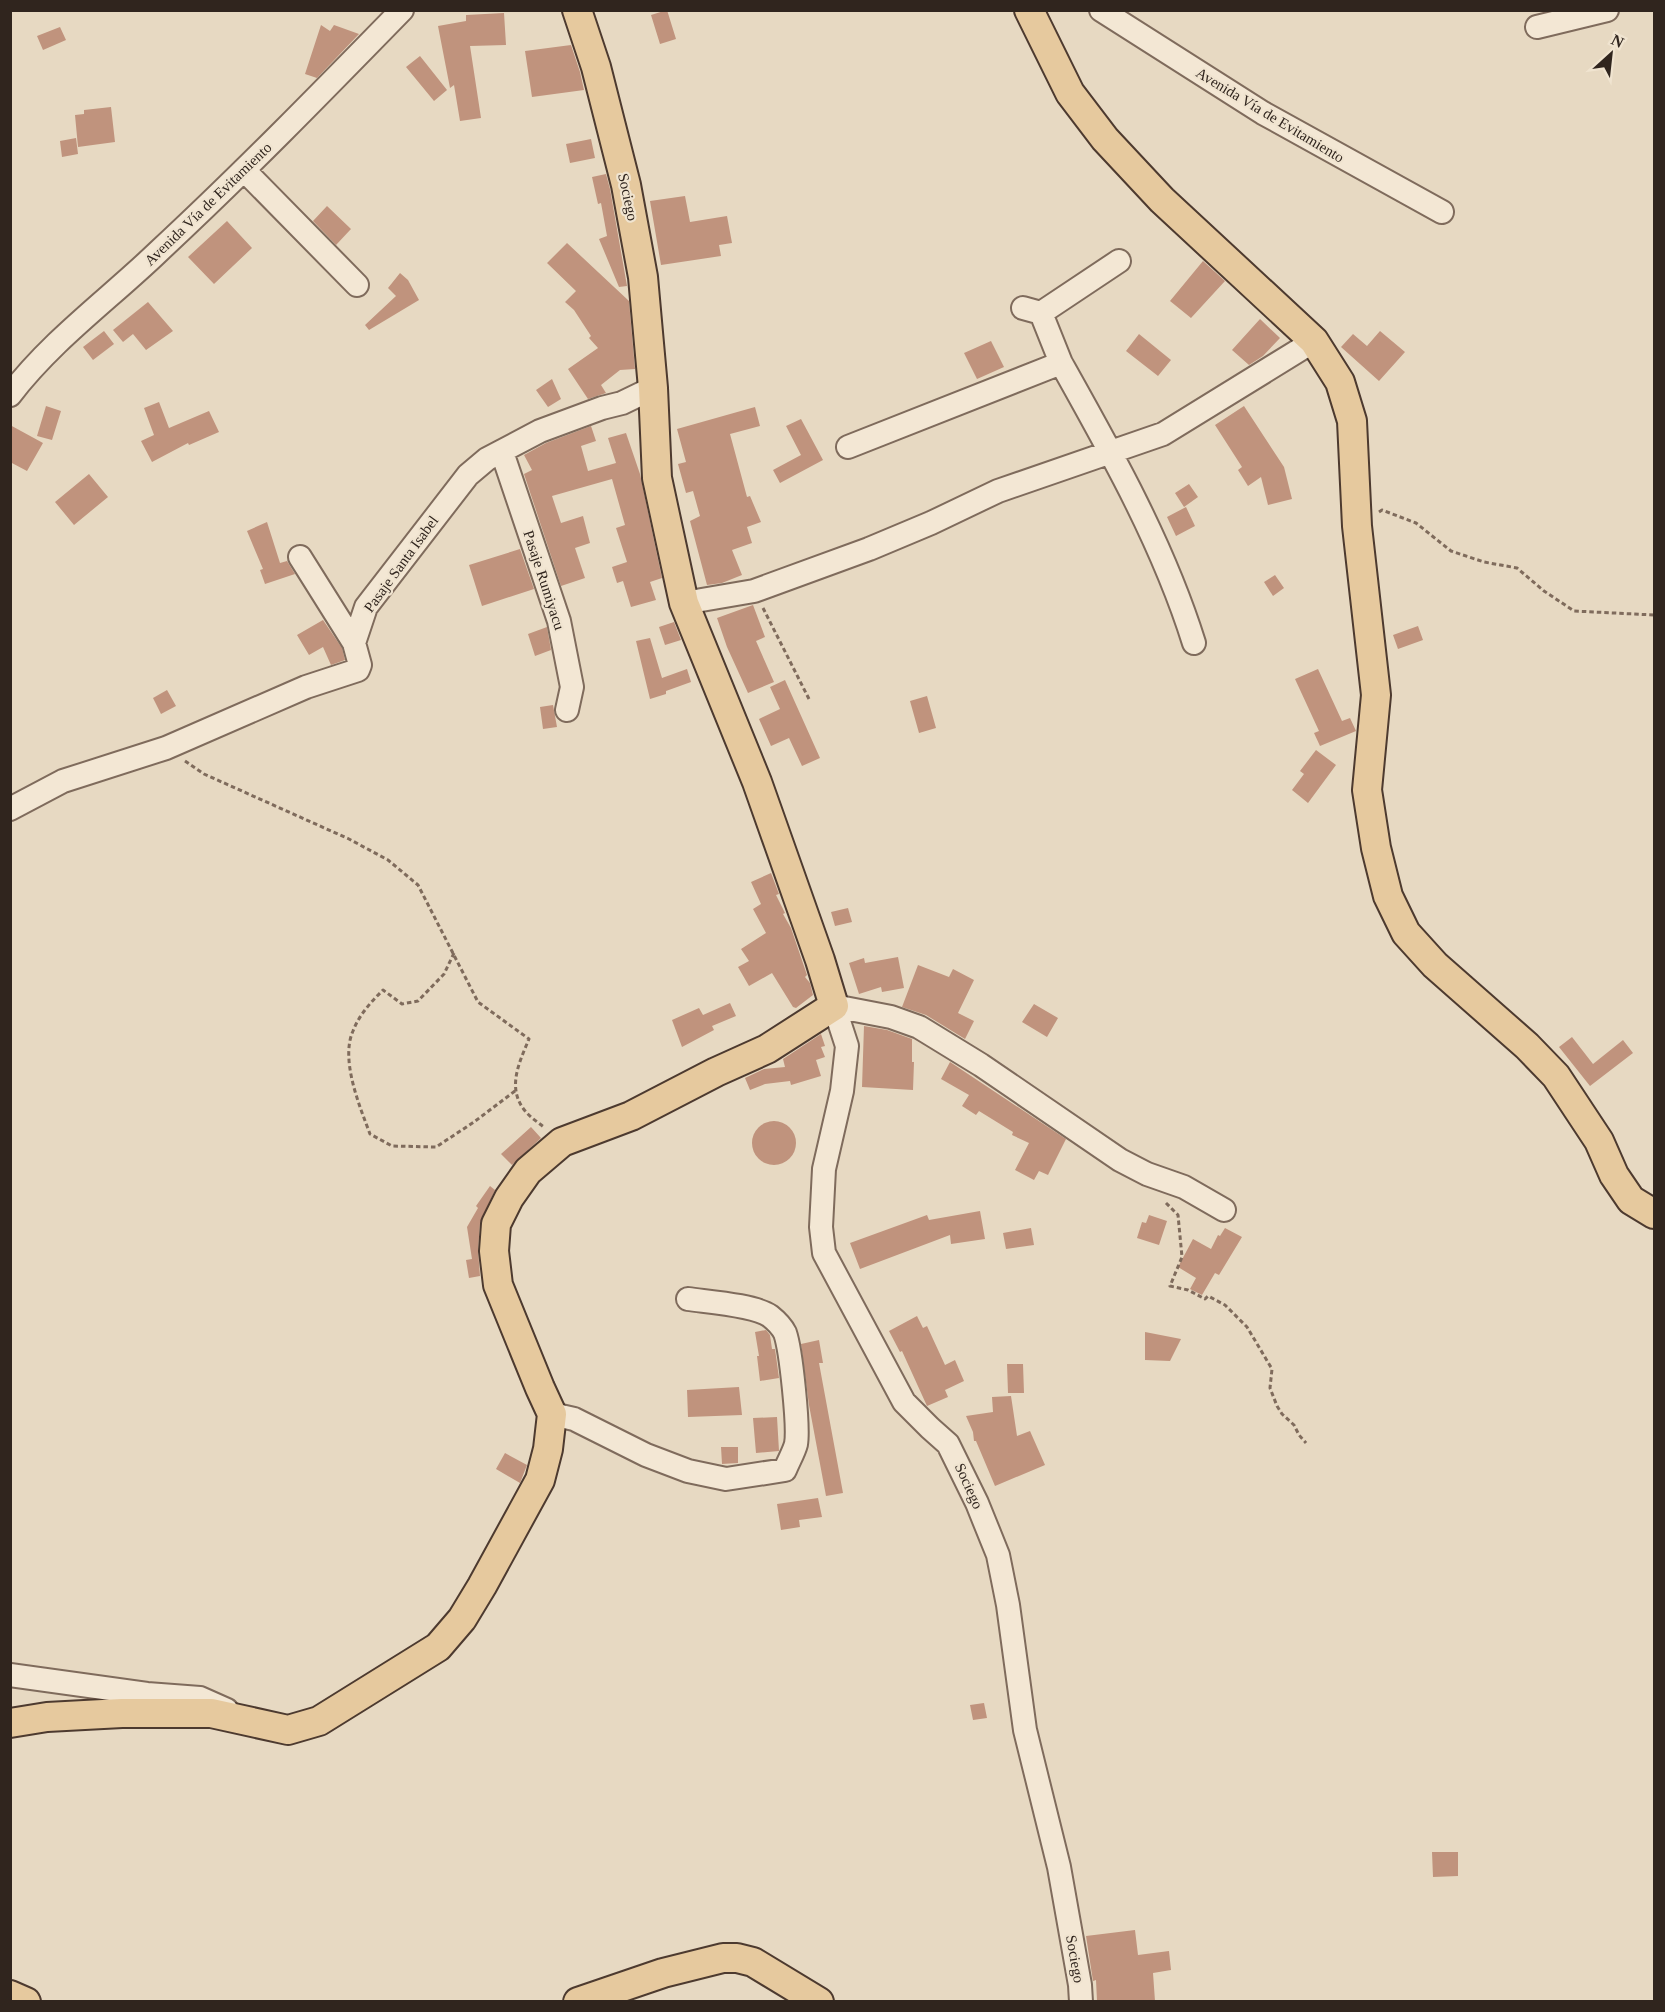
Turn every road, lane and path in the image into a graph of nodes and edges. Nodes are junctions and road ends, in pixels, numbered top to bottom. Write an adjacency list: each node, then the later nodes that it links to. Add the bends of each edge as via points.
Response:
1 (402, 10): 7 (street, Avenida Vía de Evitamiento)
2 (577, 10): 13 (main road, Sociego, via 626,185 643,277)
3 (1029, 10): 11 (main road, via 1070,93 1105,139 1162,200)
4 (1101, 10): 8 (street, Avenida Vía de Evitamiento, via 1263,113)
5 (1607, 10): 6 (street)
6 (1538, 27)
7 (245, 171): 10 (street); 14 (street, Avenida Vía de Evitamiento, via 57,343)
8 (1442, 212)
9 (1119, 261): 12 (street, via 1032,311)
10 (357, 285)
11 (1314, 342): 17 (street, via 1163,434); 18 (main road, via 1340,382 1353,421)
12 (1061, 363): 15 (street); 17 (street)
13 (653, 388): 16 (street, Pasaje Santa Isabel, via 622,403 540,430); 21 (main road, Sociego, via 657,478)
14 (10, 395)
15 (848, 447)
16 (502, 452): 23 (street, Pasaje Santa Isabel, via 468,475 419,537 366,607); 26 (street, Pasaje Rumiyacu, via 559,621 572,687)
17 (1111, 453): 20 (street, via 998,491 869,549); 24 (street, via 1154,539)
18 (1357, 526): 22 (path, via 1382,510 1416,523 1451,551 1517,568 1574,611); 35 (main road, via 1376,695 1367,790 1388,896 1406,933 1435,965 1556,1076 1599,1141 1614,1176 1631,1200)
19 (300, 557): 23 (street)
20 (754, 591): 21 (street); 25 (path)
21 (684, 603): 30 (main road, Sociego, via 757,782)
22 (1654, 615)
23 (354, 642): 27 (street, Pasaje Santa Isabel, via 358,670 306,687)
24 (1194, 643)
25 (809, 699)
26 (567, 710)
27 (166, 748): 28 (street, Pasaje Santa Isabel, via 63,781); 29 (path, via 204,774 388,860 418,885)
28 (10, 809)
29 (454, 953): 31 (path, via 478,1002 529,1039 515,1073); 31 (path, via 444,975 418,1001 402,1004 383,990 368,1005 352,1032 348,1054 370,1134 392,1146 436,1147)
30 (834, 1006): 32 (main road, via 767,1049 631,1116); 33 (street, via 919,1027); 46 (street, Sociego, via 847,1046 842,1091 824,1169 820,1227 824,1253 904,1402 948,1444 998,1555 1025,1730 1059,1867)
31 (515, 1091): 32 (path, via 525,1112)
32 (562, 1142): 37 (main road, via 528,1171 509,1198 496,1224 494,1251 498,1285)
33 (1147, 1174): 34 (street, via 1184,1187); 38 (path, via 1178,1215 1182,1257 1170,1286 1205,1299 1211,1296 1238,1317 1272,1370 1270,1388 1277,1406)
34 (1224, 1210)
35 (1654, 1214)
36 (688, 1299): 37 (street, via 768,1314 784,1333 796,1444 785,1470 726,1479 688,1471 574,1419)
37 (552, 1414): 41 (main road, via 540,1480 467,1610 438,1647 319,1720 288,1730)
38 (1306, 1443)
39 (10, 1675): 41 (street, via 200,1698)
40 (10, 1723): 41 (main road, via 101,1714 211,1713)
41 (258, 1725)
42 (10, 1995): 43 (main road)
43 (26, 2001)
44 (578, 2001): 45 (main road, via 663,1973 737,1958 753,1962)
45 (819, 2001)
46 (1081, 2001)

